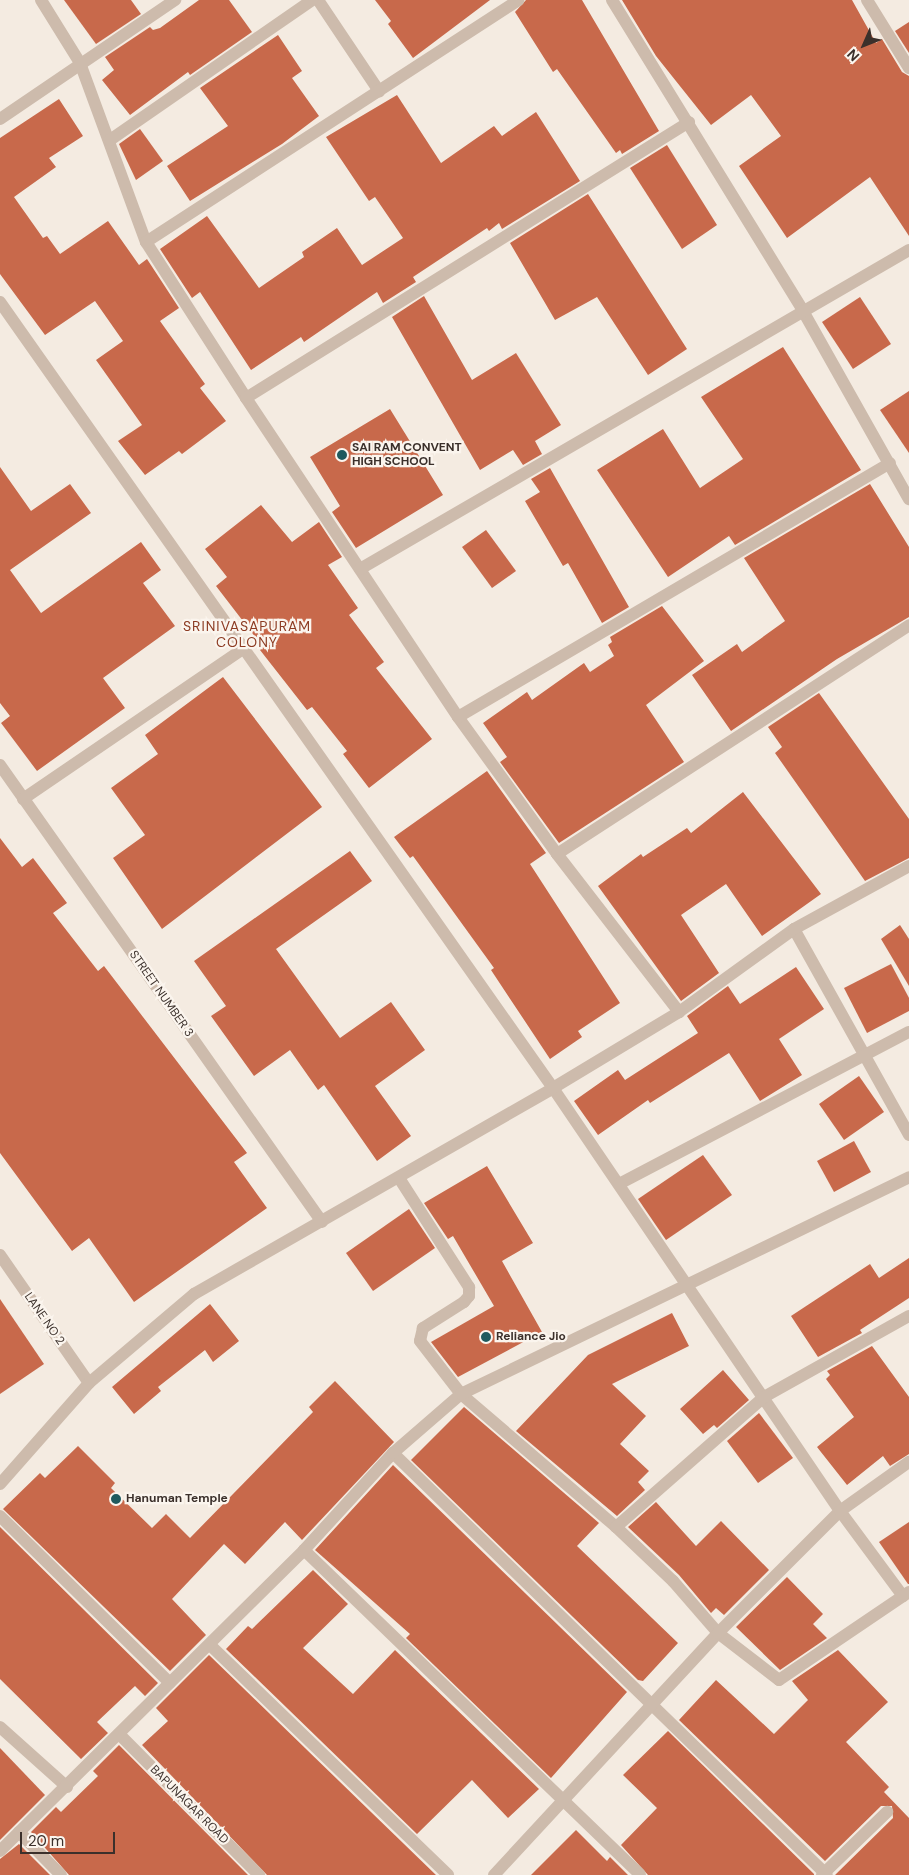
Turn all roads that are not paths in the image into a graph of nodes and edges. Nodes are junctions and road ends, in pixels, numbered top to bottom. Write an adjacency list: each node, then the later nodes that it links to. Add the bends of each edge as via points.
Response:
1 (42, 0): 8 (street)
2 (175, 0): 8 (street)
3 (312, 0): 13 (street)
4 (318, 0): 10 (street)
5 (518, 0): 10 (street)
6 (612, 0): 12 (street)
7 (867, 0): 9 (street)
8 (80, 63): 11 (street); 13 (street)
9 (909, 68)
10 (379, 90): 14 (street)
11 (0, 119)
12 (689, 122): 17 (street); 18 (street)
13 (110, 140): 14 (street)
14 (146, 242): 18 (street)
15 (909, 250): 17 (street)
16 (0, 302): 23 (street)
17 (803, 311): 19 (street); 21 (street)
18 (246, 398): 21 (street)
19 (890, 463): 20 (street); 24 (street)
20 (909, 499)
21 (360, 570): 24 (street)
22 (909, 625): 27 (street)
23 (243, 649): 26 (street); 33 (street)
24 (458, 716): 27 (street)
25 (0, 765): 26 (street, STREET NUMBER 3)
26 (23, 798): 38 (street, STREET NUMBER 3)
27 (557, 854): 30 (street)
28 (909, 866): 29 (street)
29 (794, 929): 30 (street); 32 (street)
30 (679, 1012): 33 (street)
31 (909, 1032): 32 (street)
32 (867, 1055): 34 (street); 37 (street)
33 (553, 1088): 36 (street); 37 (street)
34 (909, 1135)
35 (909, 1177): 40 (street)
36 (399, 1178): 38 (street); 43 (street, via 469,1288 469,1296 464,1302 419,1334 420,1341)
37 (619, 1184): 40 (street)
38 (322, 1222): 42 (street, via 194,1294)
39 (0, 1255): 42 (street, LANE NO 2)
40 (688, 1286): 43 (street); 44 (street)
41 (909, 1316): 44 (street)
42 (89, 1383): 47 (street)
43 (461, 1394): 45 (street); 50 (street)
44 (764, 1397): 48 (street); 50 (street)
45 (393, 1453): 51 (street); 56 (street)
46 (909, 1462): 48 (street)
47 (0, 1484)
48 (840, 1511): 52 (street); 53 (street)
49 (0, 1516): 55 (street)
50 (616, 1526): 53 (street, via 673,1581)
51 (304, 1550): 54 (street); 60 (street)
52 (906, 1594): 53 (street, via 779,1680)
53 (718, 1633): 56 (street)
54 (210, 1645): 55 (street); 67 (street)
55 (170, 1683): 58 (street)
56 (652, 1706): 60 (street); 64 (street)
57 (0, 1727): 59 (street)
58 (119, 1734): 59 (street); 66 (street, BAPUNAGAR ROAD)
59 (67, 1787): 62 (street)
60 (563, 1799): 68 (street); 69 (street)
61 (887, 1812): 64 (street)
62 (19, 1832): 63 (street); 65 (street)
63 (0, 1851)
64 (824, 1874)
65 (61, 1875)
66 (259, 1875)
67 (448, 1875)
68 (494, 1875)
69 (640, 1875)

